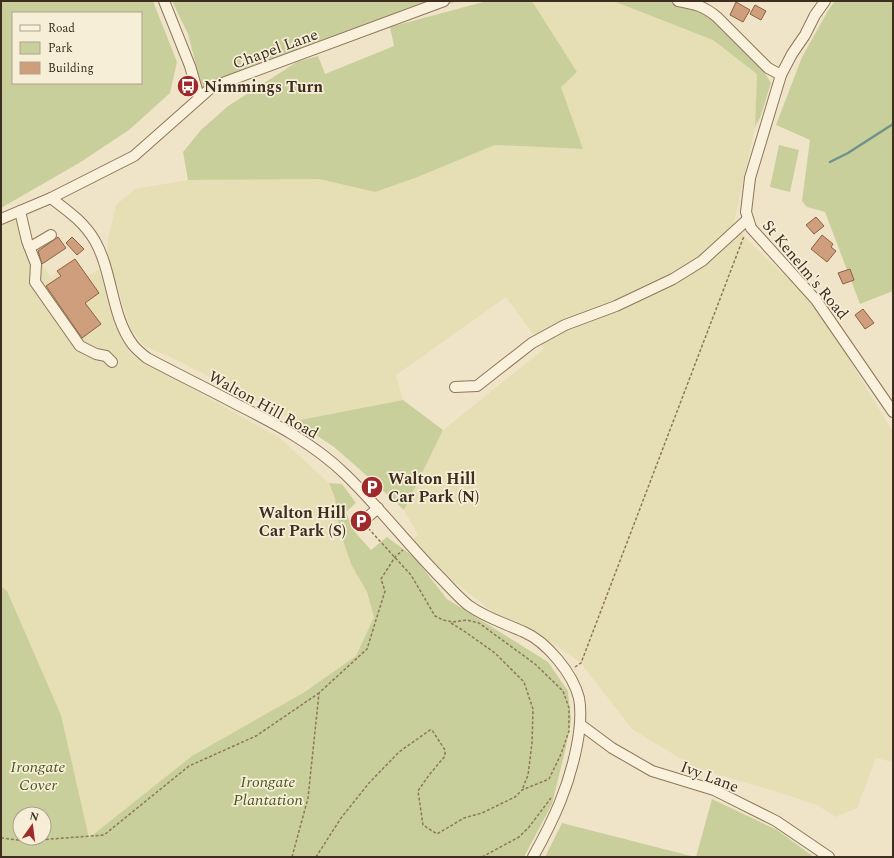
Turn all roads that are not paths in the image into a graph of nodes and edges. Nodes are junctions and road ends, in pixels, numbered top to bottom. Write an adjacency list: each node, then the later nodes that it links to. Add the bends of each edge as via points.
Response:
1 (164, 1): 6 (street, via 190,66)
2 (444, 1): 6 (street, Chapel Lane, via 212,87)
3 (678, 1): 5 (street, via 710,11 768,68)
4 (825, 1): 5 (street)
5 (781, 74): 10 (street, St Kenelm's Road, via 750,178 746,212)
6 (199, 97): 7 (street, Chapel Lane, via 134,156)
7 (51, 198): 8 (street, Chapel Lane); 16 (street, Walton Hill Road, via 78,219 96,242 123,328 135,347 147,358 279,426 313,447 344,473)
8 (20, 211): 9 (street, Chapel Lane); 12 (street)
9 (1, 219)
10 (749, 224): 14 (street, via 702,261 673,279 538,339 477,386); 15 (street, St Kenelm's Road, via 816,300)
11 (51, 235): 12 (street)
12 (29, 246): 13 (street, via 36,264 35,282 80,346 106,356)
13 (112, 362)
14 (455, 387)
15 (893, 412)
16 (378, 508): 17 (street); 18 (street, Walton Hill Road, via 408,544 468,604 502,624 525,632 552,652 574,684)
17 (362, 522)
18 (581, 724): 19 (street, Walton Hill Road, via 573,766 560,805); 20 (street, Ivy Lane, via 612,748 652,772 714,790 776,821)
19 (533, 857)
20 (829, 857)

